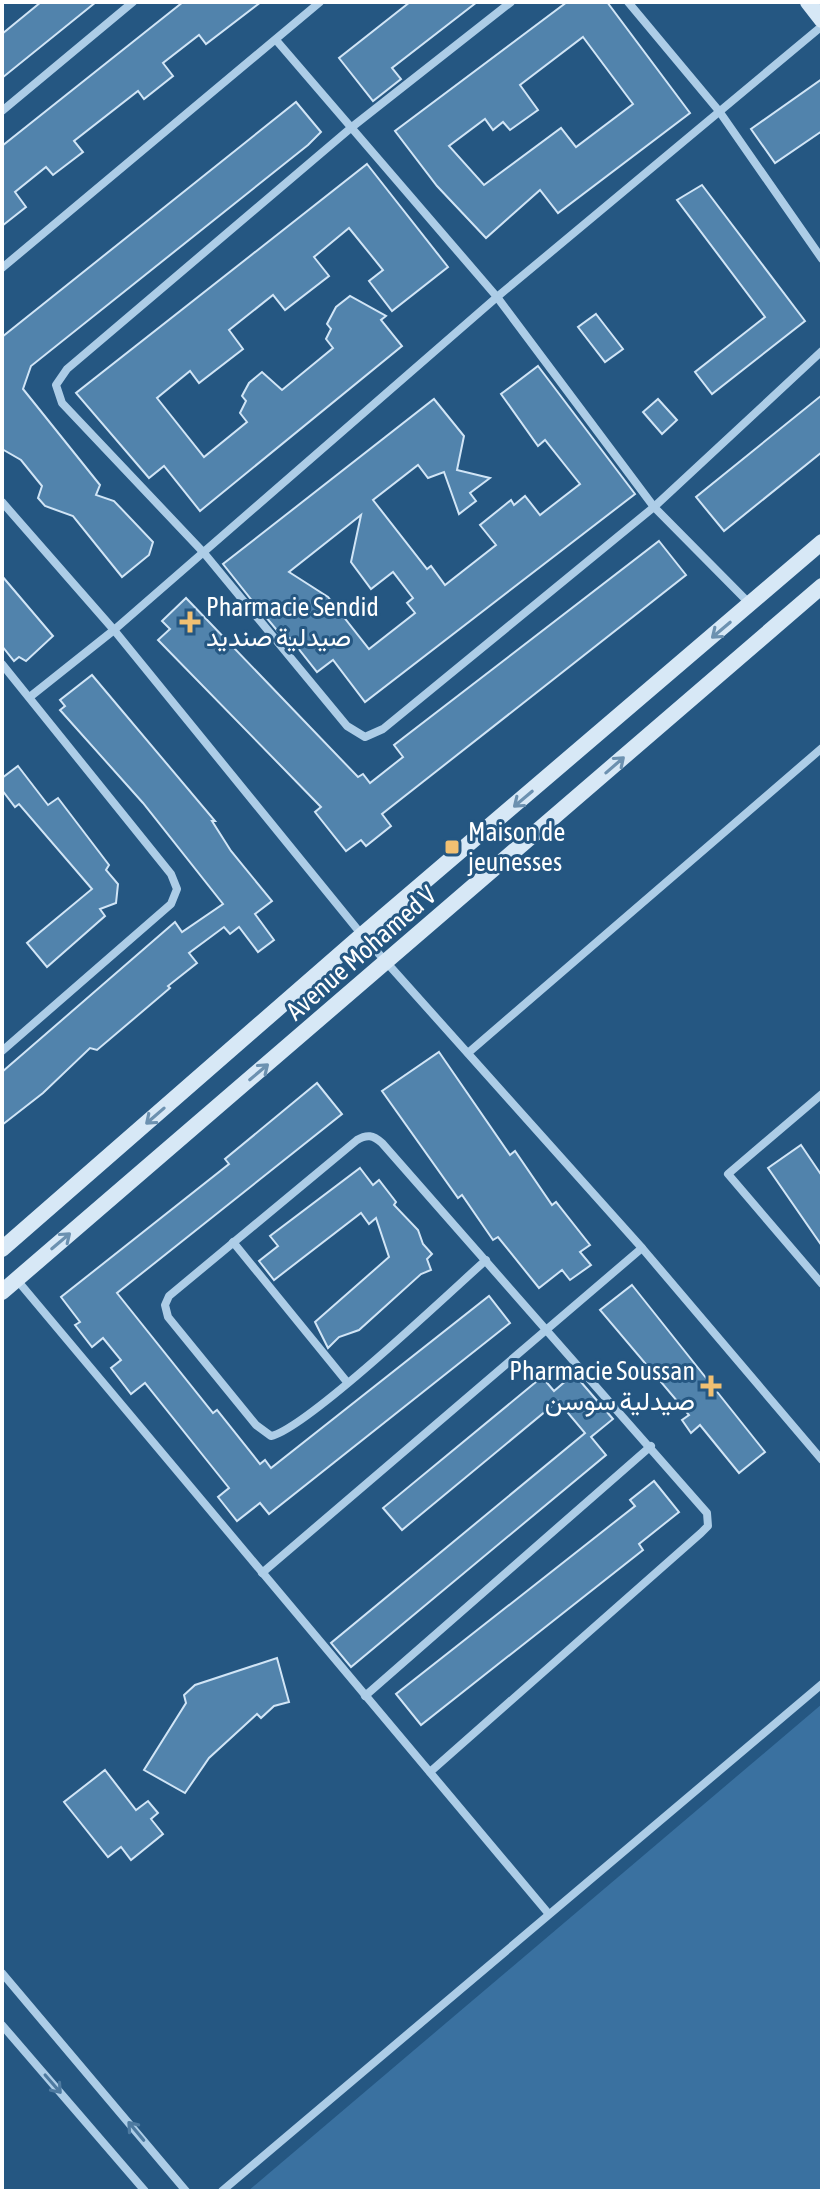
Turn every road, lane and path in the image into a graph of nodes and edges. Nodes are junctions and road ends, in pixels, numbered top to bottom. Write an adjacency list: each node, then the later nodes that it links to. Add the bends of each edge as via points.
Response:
1 (133, 2): 9 (street)
2 (320, 2): 8 (street)
3 (511, 2): 11 (street)
4 (628, 2): 10 (street)
5 (808, 2): 6 (street)
6 (822, 20)
7 (822, 26): 10 (street)
8 (276, 40): 11 (street); 13 (street)
9 (2, 111)
10 (719, 111): 12 (street); 14 (street)
11 (352, 127): 14 (street); 19 (street, via 67,369 56,385 62,403)
12 (822, 259)
13 (2, 268)
14 (497, 297): 17 (street); 19 (street)
15 (822, 351): 17 (street)
16 (2, 502): 22 (street)
17 (654, 507): 19 (street, via 383,729 365,737 347,726); 21 (street)
18 (822, 542): 21 (street, Avenue Mohamed V)
19 (204, 553): 22 (street)
20 (822, 586): 27 (street, Avenue Mohamed V, one-way to 20)
21 (751, 605): 26 (street, Avenue Mohamed V, one-way to 26)
22 (114, 630): 24 (street); 26 (street)
23 (2, 664): 24 (street)
24 (31, 696): 28 (street, via 171,874 177,889 171,904)
25 (822, 748): 29 (street)
26 (362, 935): 27 (street); 33 (street, Avenue Mohamed V, one-way to 33)
27 (386, 963): 29 (street); 35 (street, Avenue Mohamed V, one-way to 27)
28 (2, 1051)
29 (468, 1053): 32 (street)
30 (822, 1094): 36 (street, via 728,1174)
31 (233, 1242): 34 (street, via 357,1140 370,1136); 39 (street); 39 (street, via 169,1296 165,1311 256,1425 271,1436 279,1434)
32 (642, 1248): 38 (street); 41 (street)
33 (2, 1249)
34 (486, 1260): 38 (street); 39 (street)
35 (17, 1279): 37 (street, Avenue Mohamed V); 42 (street)
36 (822, 1284)
37 (2, 1292)
38 (546, 1328): 40 (street); 42 (street)
39 (347, 1382)
40 (651, 1446): 44 (street); 45 (street, via 707,1513 708,1526)
41 (822, 1460)
42 (262, 1573): 44 (street)
43 (822, 1684): 46 (street)
44 (365, 1696): 45 (street)
45 (430, 1772): 46 (street)
46 (548, 1913): 51 (street)
47 (2, 1973): 50 (street, one-way to 47)
48 (2, 2025): 49 (street, one-way to 49)
49 (145, 2191)
50 (186, 2191)
51 (222, 2191)

